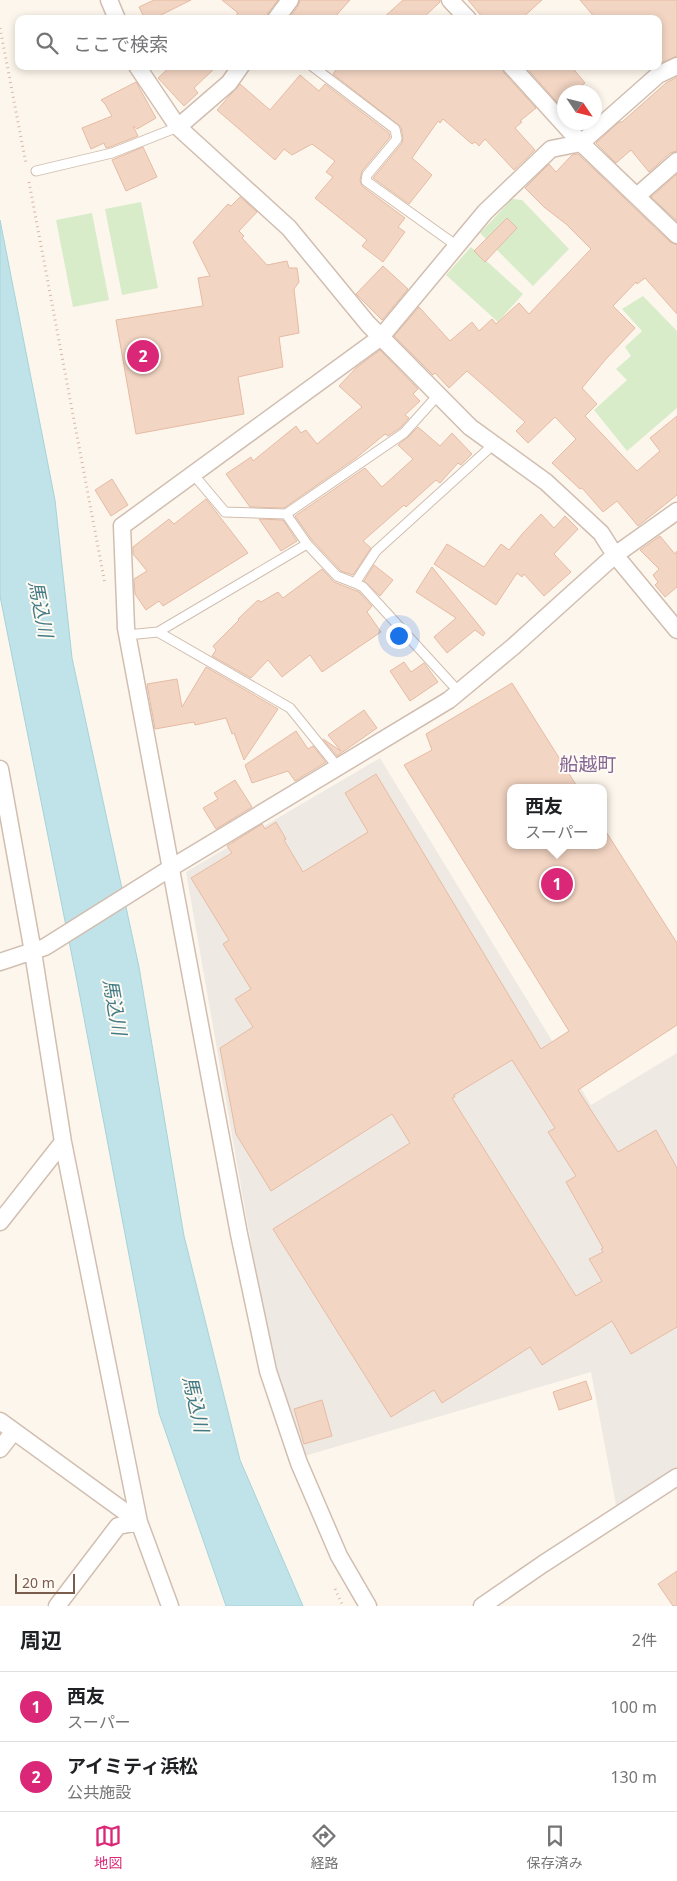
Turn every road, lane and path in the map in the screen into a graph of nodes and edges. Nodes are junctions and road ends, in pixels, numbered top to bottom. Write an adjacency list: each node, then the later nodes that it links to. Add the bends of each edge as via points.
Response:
1 (109, 0): 4 (street)
2 (290, 0): 5 (street)
3 (450, 0): 6 (street)
4 (115, 15)
5 (279, 15)
6 (464, 15)
7 (0, 28): 29 (path)
8 (677, 66): 14 (street, via 658,75)
9 (140, 70): 13 (street)
10 (238, 70): 13 (street, via 229,84)
11 (317, 70): 19 (lane, via 394,129 397,139 367,175 366,182)
12 (515, 70): 14 (street)
13 (178, 127): 16 (lane, via 112,153); 20 (street, via 289,228)
14 (581, 143): 17 (street); 19 (street, via 551,149 485,212)
15 (677, 161): 17 (street)
16 (36, 171)
17 (637, 196): 18 (street)
18 (677, 234)
19 (456, 246): 20 (street)
20 (381, 337): 21 (street); 23 (street)
21 (438, 395): 22 (street, via 470,427); 25 (lane, via 404,433)
22 (494, 444): 27 (street, via 546,482 601,533); 28 (lane, via 376,551)
23 (193, 474): 25 (lane, via 225,512); 32 (street, via 122,526)
24 (677, 511): 27 (street)
25 (286, 514): 26 (lane)
26 (307, 544): 28 (lane, via 337,576); 31 (lane)
27 (615, 555): 30 (street); 33 (street)
28 (355, 583): 33 (lane, via 363,587)
29 (106, 589)
30 (677, 630)
31 (158, 632): 32 (lane); 34 (lane, via 290,708)
32 (127, 635): 36 (street)
33 (459, 692): 34 (street)
34 (338, 766): 36 (street)
35 (0, 769): 37 (street)
36 (164, 872): 37 (street); 48 (street, via 268,1371 298,1464 339,1556)
37 (39, 949): 38 (street); 39 (street)
38 (0, 962)
39 (63, 1142): 40 (street); 45 (street)
40 (0, 1222)
41 (0, 1421): 42 (street)
42 (14, 1431): 43 (street); 45 (street)
43 (0, 1450)
44 (677, 1477): 49 (street)
45 (139, 1522): 46 (street, via 118,1526); 47 (street)
46 (57, 1606)
47 (170, 1606)
48 (368, 1606)
49 (482, 1606)

